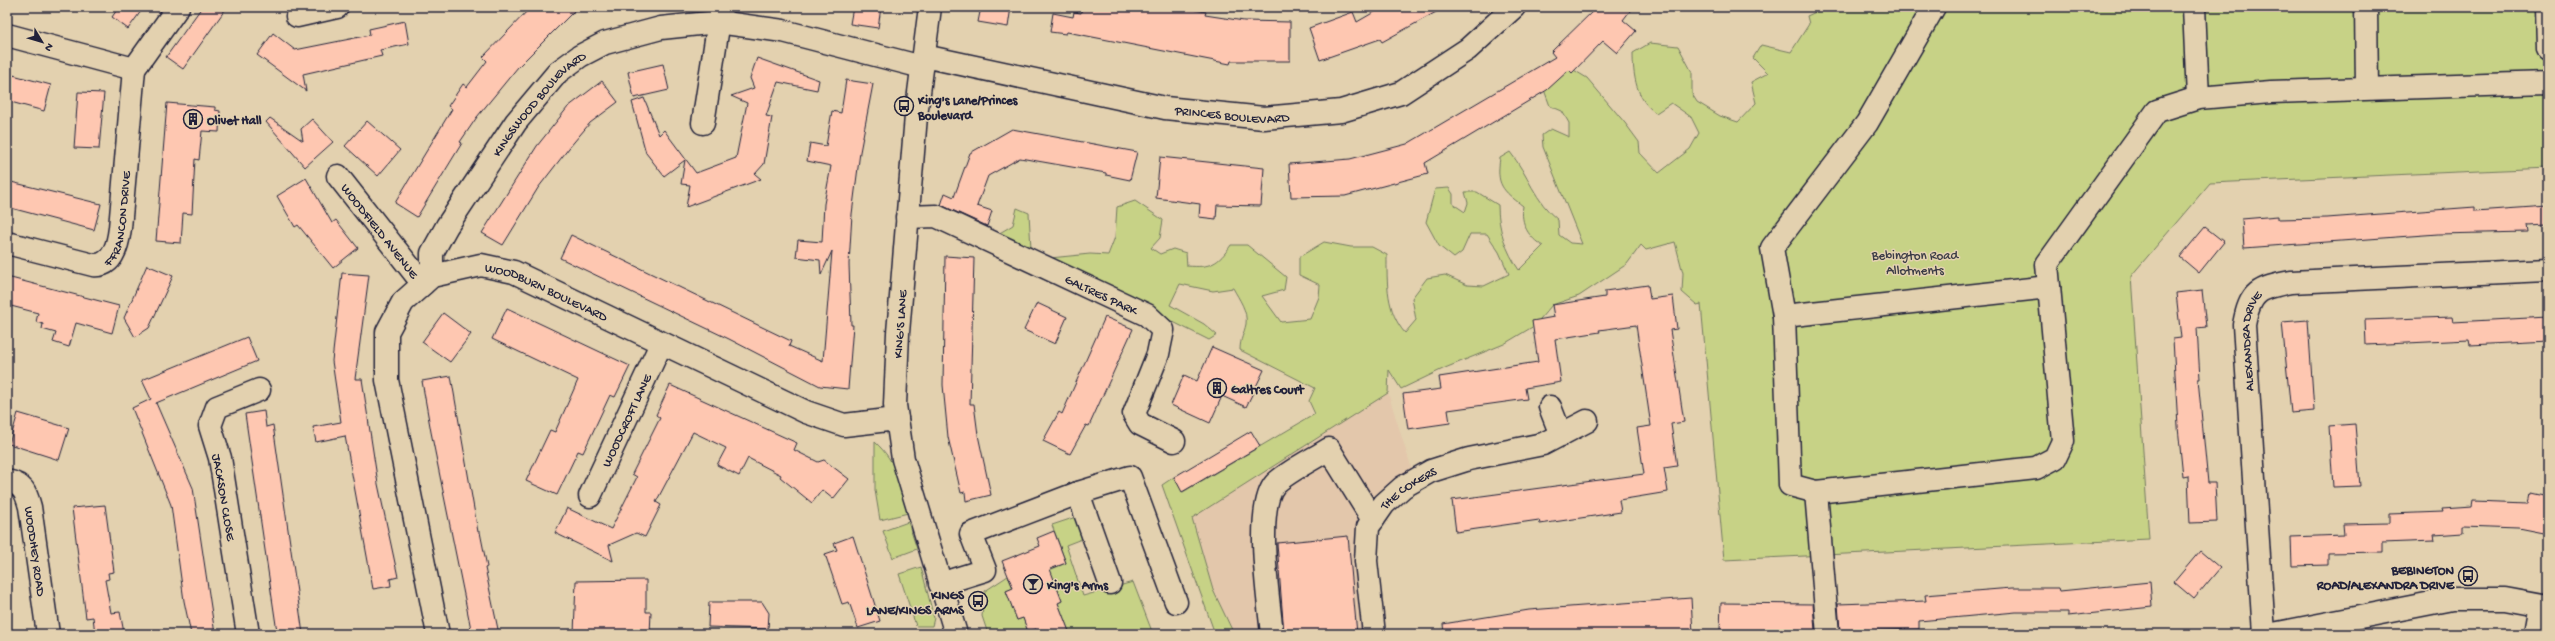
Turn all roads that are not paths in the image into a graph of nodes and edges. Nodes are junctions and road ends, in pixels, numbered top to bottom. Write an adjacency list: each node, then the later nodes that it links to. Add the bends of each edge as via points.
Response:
1 (178, 7): 14 (street)
2 (930, 7): 13 (street, KING'S LANE)
3 (1514, 7): 13 (street, PRINCES BOULEVARD, via 1468,49 1401,93 1341,111 1264,118 1165,108)
4 (1934, 7): 25 (street, via 1867,123 1772,248)
5 (2194, 7): 17 (street)
6 (2366, 7): 16 (street)
7 (2547, 7): 12 (street)
8 (332, 8): 10 (street)
9 (720, 15): 13 (street, KINGSWOOD BOULEVARD, via 783,32); 18 (street); 23 (street, KINGSWOOD BOULEVARD, via 605,43 580,56 558,72 516,122 447,226 432,253)
10 (297, 16)
11 (7, 35): 14 (street)
12 (2548, 50)
13 (923, 62): 20 (street, KING'S LANE)
14 (134, 69): 21 (street, FFRANCON DRIVE, via 120,228 109,261 102,266 93,265)
15 (2548, 83): 16 (street)
16 (2367, 88): 17 (street)
17 (2198, 98): 24 (street, via 2157,111 2047,264)
18 (703, 123)
19 (338, 176): 23 (street, WOODFIELD AVENUE)
20 (907, 216): 29 (street, KING'S LANE, via 898,333 895,405); 32 (street, GALTRES PARK, via 936,216 1147,315 1163,330 1158,354 1134,414 1140,424)
21 (7, 243)
22 (2548, 270): 50 (street, ALEXANDRA DRIVE, via 2291,282 2267,287 2256,293 2248,305 2244,325)
23 (427, 280): 26 (street, WOODBURN BOULEVARD, via 481,265 514,272); 45 (street, WOODBURN BOULEVARD, via 403,302 387,332 387,380)
24 (2049, 287): 25 (street); 34 (street, via 2063,441 2055,458 2036,468)
25 (1784, 316): 34 (street, via 1790,485)
26 (661, 344): 29 (street, WOODBURN BOULEVARD, via 806,412 844,425); 36 (street, WOODCROFT LANE)
27 (259, 390): 44 (street, JACKSON CLOSE, via 217,407 210,426 220,458)
28 (1550, 407): 31 (street)
29 (897, 419): 39 (street, KING'S LANE, via 903,459)
30 (1587, 420): 31 (street, THE COKERS)
31 (1561, 435): 37 (street, THE COKERS, via 1543,444 1519,451 1468,459 1431,471 1403,487 1384,504)
32 (1174, 441)
33 (7, 481): 43 (street, WOODHEY ROAD, via 17,483 26,492)
34 (1816, 492): 49 (street)
35 (1078, 493): 38 (street); 39 (street, via 971,534 985,570); 40 (street, via 1130,477)
36 (590, 496)
37 (1373, 520): 47 (street, via 1329,449 1275,484 1267,498 1263,533); 48 (street, THE COKERS, via 1368,527 1366,561)
38 (1110, 583)
39 (940, 584): 46 (street, KING'S LANE)
40 (1176, 602)
41 (2544, 606): 42 (street, via 2505,599 2452,599); 52 (street)
42 (2334, 628): 51 (street)
43 (48, 634)
44 (248, 634)
45 (438, 634)
46 (956, 634)
47 (1272, 634)
48 (1374, 634)
49 (1828, 634)
50 (2264, 634)
51 (2273, 634)
52 (2535, 634)

